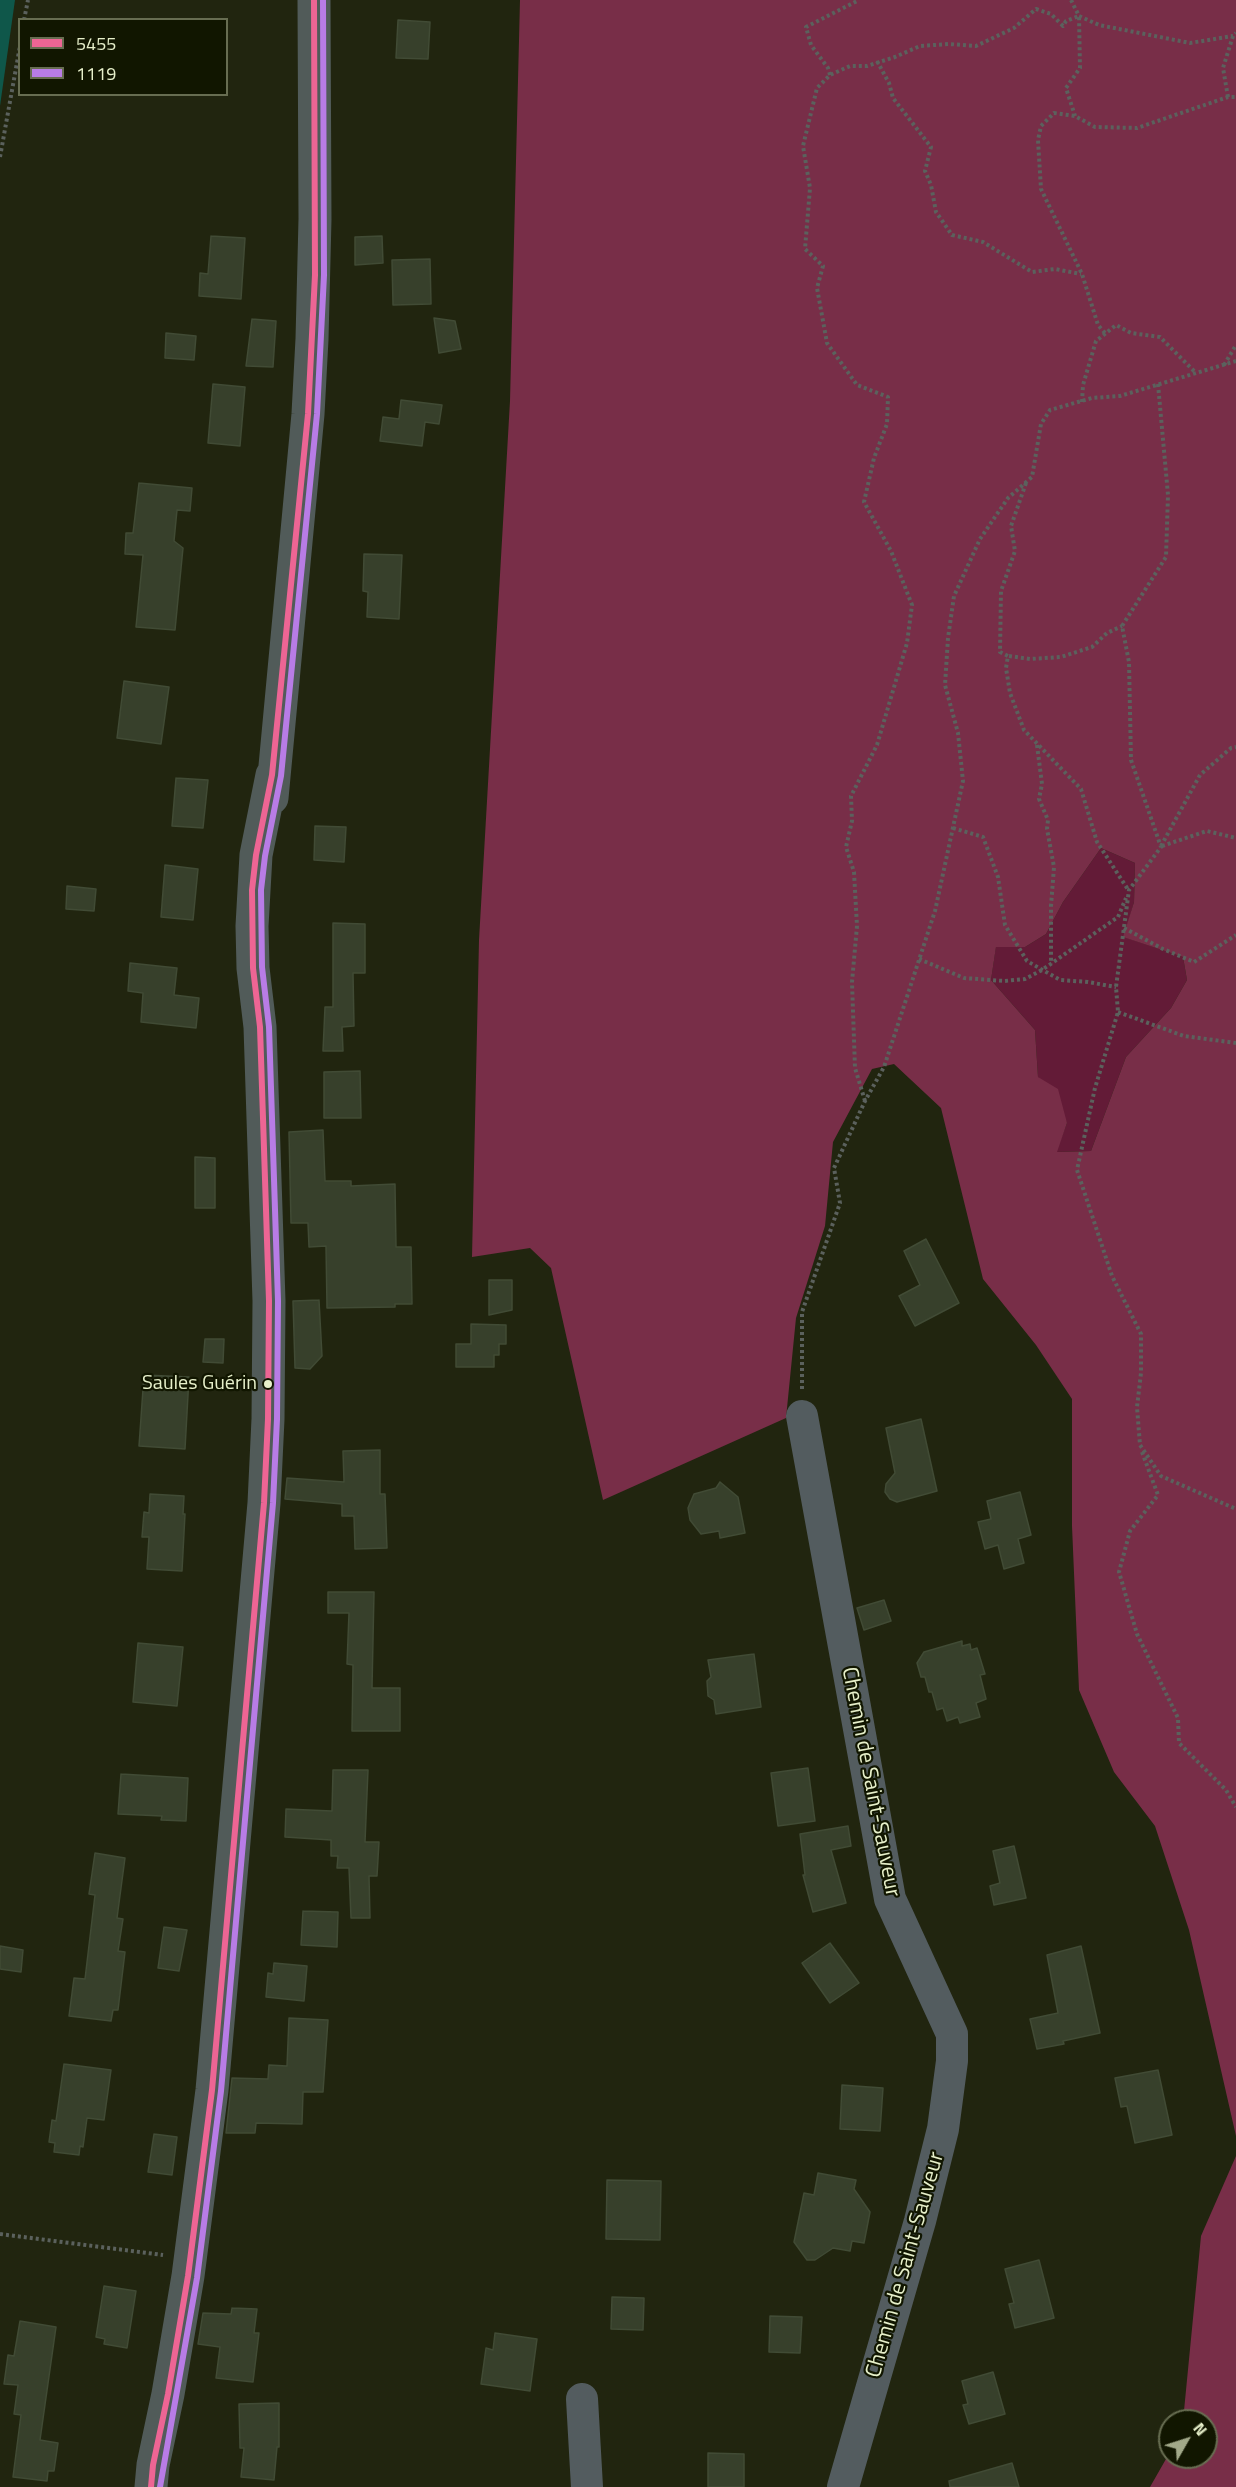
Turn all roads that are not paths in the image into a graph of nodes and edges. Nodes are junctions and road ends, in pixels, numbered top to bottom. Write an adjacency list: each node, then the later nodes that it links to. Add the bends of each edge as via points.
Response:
1 (314, 0): 4 (main road, via 312,339 272,775 269,928 260,1027 269,1301 268,1419 258,1580 212,2090 174,2361)
2 (802, 1416): 6 (street, Chemin de Saint-Sauveur, via 890,1899 952,2034 943,2129)
3 (582, 2399): 5 (street)
4 (150, 2480)
5 (587, 2487)
6 (843, 2487)

